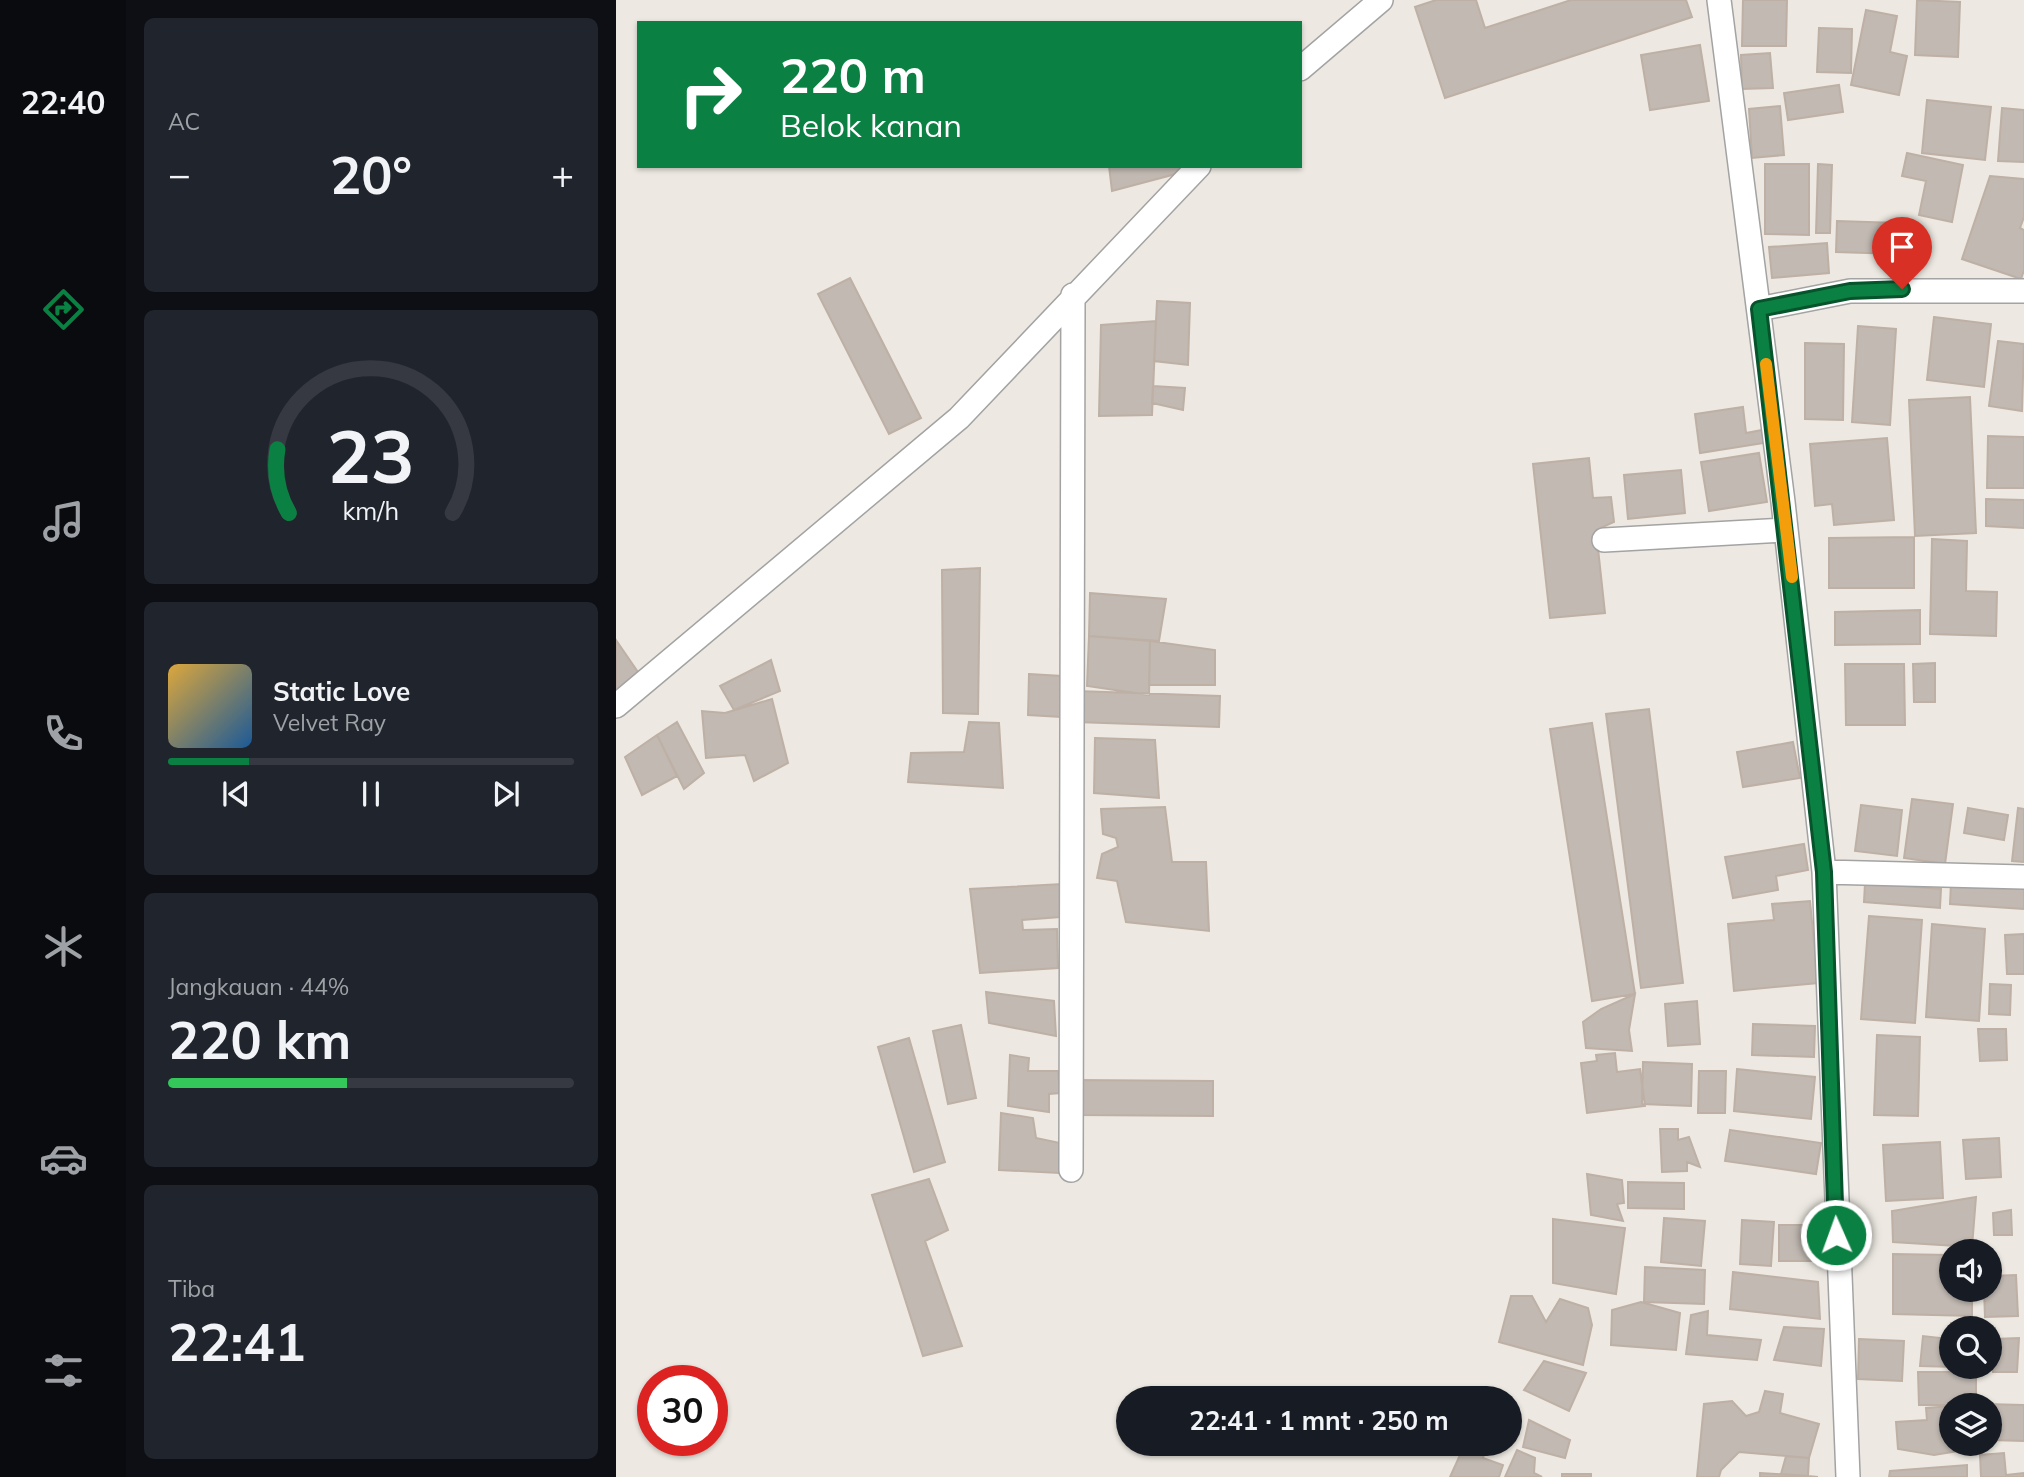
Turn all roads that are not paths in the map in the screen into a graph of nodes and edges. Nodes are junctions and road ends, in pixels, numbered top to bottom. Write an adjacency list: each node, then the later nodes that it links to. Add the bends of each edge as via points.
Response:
1 (1381, 0): 3 (street)
2 (1719, 0): 7 (street)
3 (1302, 67)
4 (1197, 168): 6 (street)
5 (2024, 291): 7 (street, via 1850,291)
6 (1073, 295): 10 (street, via 959,418); 13 (street)
7 (1759, 309): 8 (street)
8 (1786, 530): 9 (street); 11 (street)
9 (1604, 540)
10 (616, 706)
11 (1824, 872): 12 (street); 14 (street)
12 (2024, 877)
13 (1071, 1170)
14 (1848, 1477)

